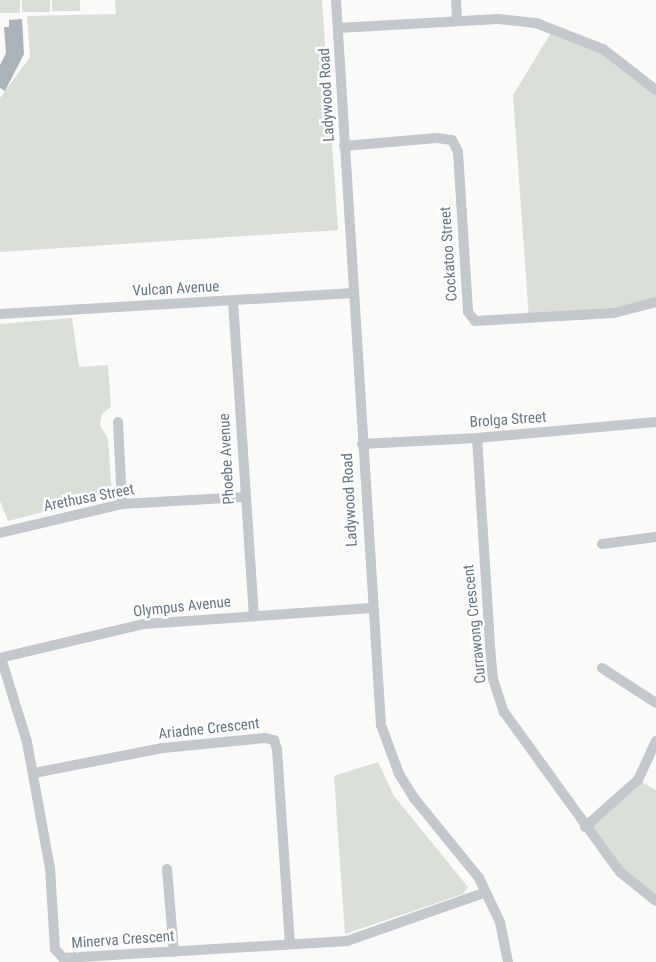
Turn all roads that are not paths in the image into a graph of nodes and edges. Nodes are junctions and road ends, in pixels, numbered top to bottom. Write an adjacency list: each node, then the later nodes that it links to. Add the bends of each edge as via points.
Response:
1 (336, 0): 4 (street, Ladywood Road)
2 (456, 0): 3 (street)
3 (457, 20): 4 (street); 5 (street, via 498,19 554,28 603,49)
4 (338, 28): 6 (street, Ladywood Road)
5 (656, 90)
6 (344, 146): 7 (street, Ladywood Road); 9 (street, Cockatoo Street, via 437,138 452,140 458,152 468,312 475,321 614,312)
7 (353, 292): 8 (street, Vulcan Avenue); 14 (street, Ladywood Road)
8 (233, 301): 10 (street, Vulcan Avenue); 15 (street, Phoebe Avenue)
9 (656, 302)
10 (0, 314)
11 (118, 422): 16 (street)
12 (656, 422): 13 (street, Brolga Street)
13 (477, 438): 14 (street, Brolga Street); 27 (street, Currawong Crescent, via 493,679 504,712)
14 (362, 444): 20 (street, Ladywood Road)
15 (244, 497): 16 (street, Arethusa Street); 21 (street, Phoebe Avenue)
16 (122, 504): 17 (street, Arethusa Street)
17 (0, 532)
18 (656, 537): 19 (street)
19 (602, 544)
20 (371, 608): 21 (street, Olympus Avenue); 29 (street, Ladywood Road, via 381,725 389,752 414,798 479,878)
21 (254, 616): 22 (street, Olympus Avenue, via 144,624)
22 (0, 658): 26 (street, Minerva Crescent)
23 (602, 668): 24 (street)
24 (656, 703)
25 (656, 741): 27 (street, via 638,780)
26 (34, 773): 31 (street, Ariadne Crescent, via 163,748 265,738 274,740); 32 (street, Minerva Crescent, via 49,860 54,944 59,956 67,959)
27 (585, 827): 30 (street, Currawong Crescent, via 620,872)
28 (167, 869): 32 (street)
29 (486, 892): 31 (street, Minerva Crescent, via 347,941); 33 (street, Ladywood Road, via 500,922)
30 (656, 901)
31 (290, 944): 32 (street, Minerva Crescent)
32 (174, 952)
33 (508, 962)

